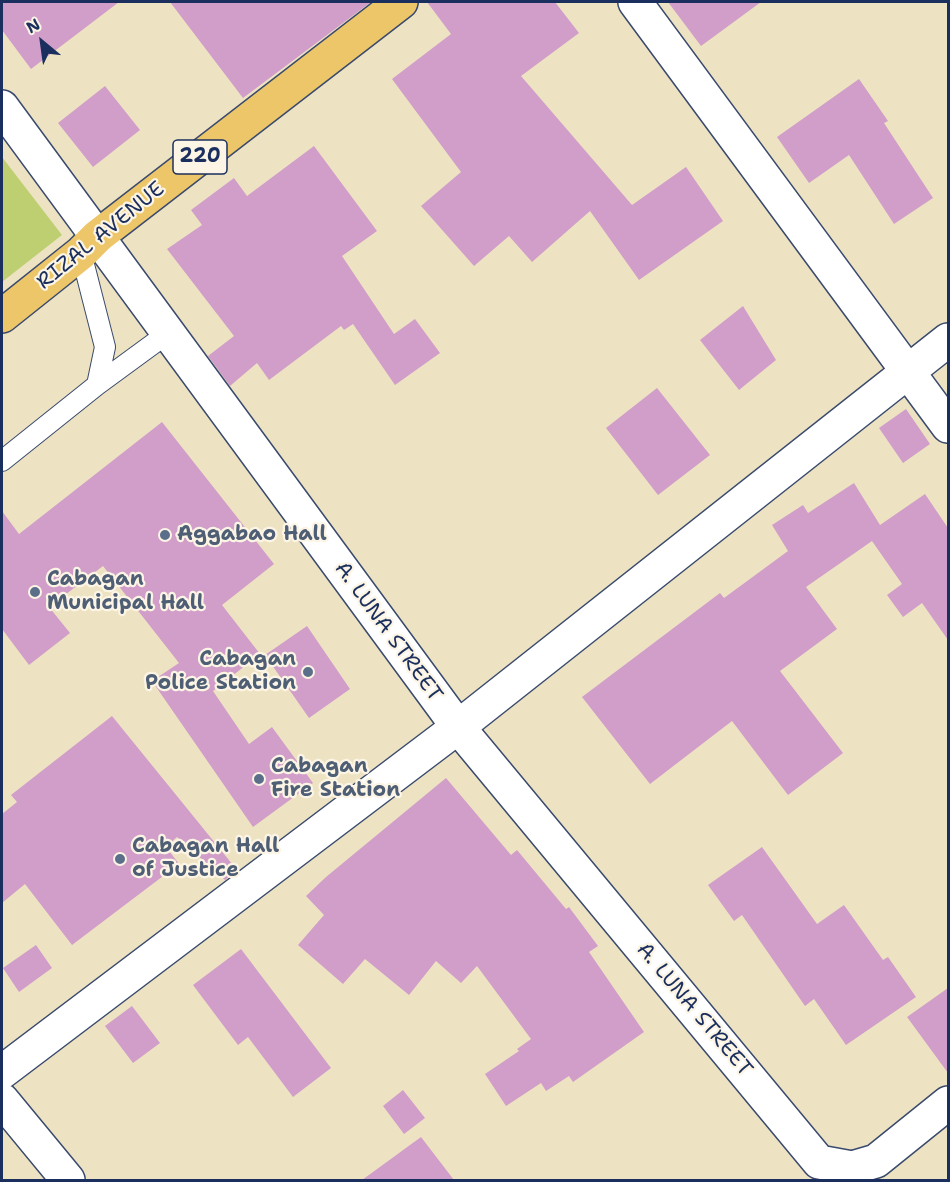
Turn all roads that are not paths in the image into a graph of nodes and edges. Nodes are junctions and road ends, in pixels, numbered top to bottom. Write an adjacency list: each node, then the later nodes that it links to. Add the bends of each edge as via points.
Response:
1 (401, 2): 4 (main road, RIZAL AVENUE / 220)
2 (635, 2): 8 (street)
3 (2, 107): 4 (street, A. LUNA STREET)
4 (89, 244): 5 (main road, RIZAL AVENUE / 220); 6 (street, A. LUNA STREET); 9 (lane, via 105,347)
5 (2, 316)
6 (168, 333): 9 (lane); 12 (street, A. LUNA STREET)
7 (948, 340): 8 (street)
8 (908, 373): 10 (street); 12 (street)
9 (97, 384): 11 (lane)
10 (948, 426)
11 (2, 461)
12 (458, 727): 13 (street); 15 (street, A. LUNA STREET, via 819,1162 852,1168 876,1161)
13 (2, 1072)
14 (2, 1100): 16 (street)
15 (948, 1103)
16 (68, 1180)

